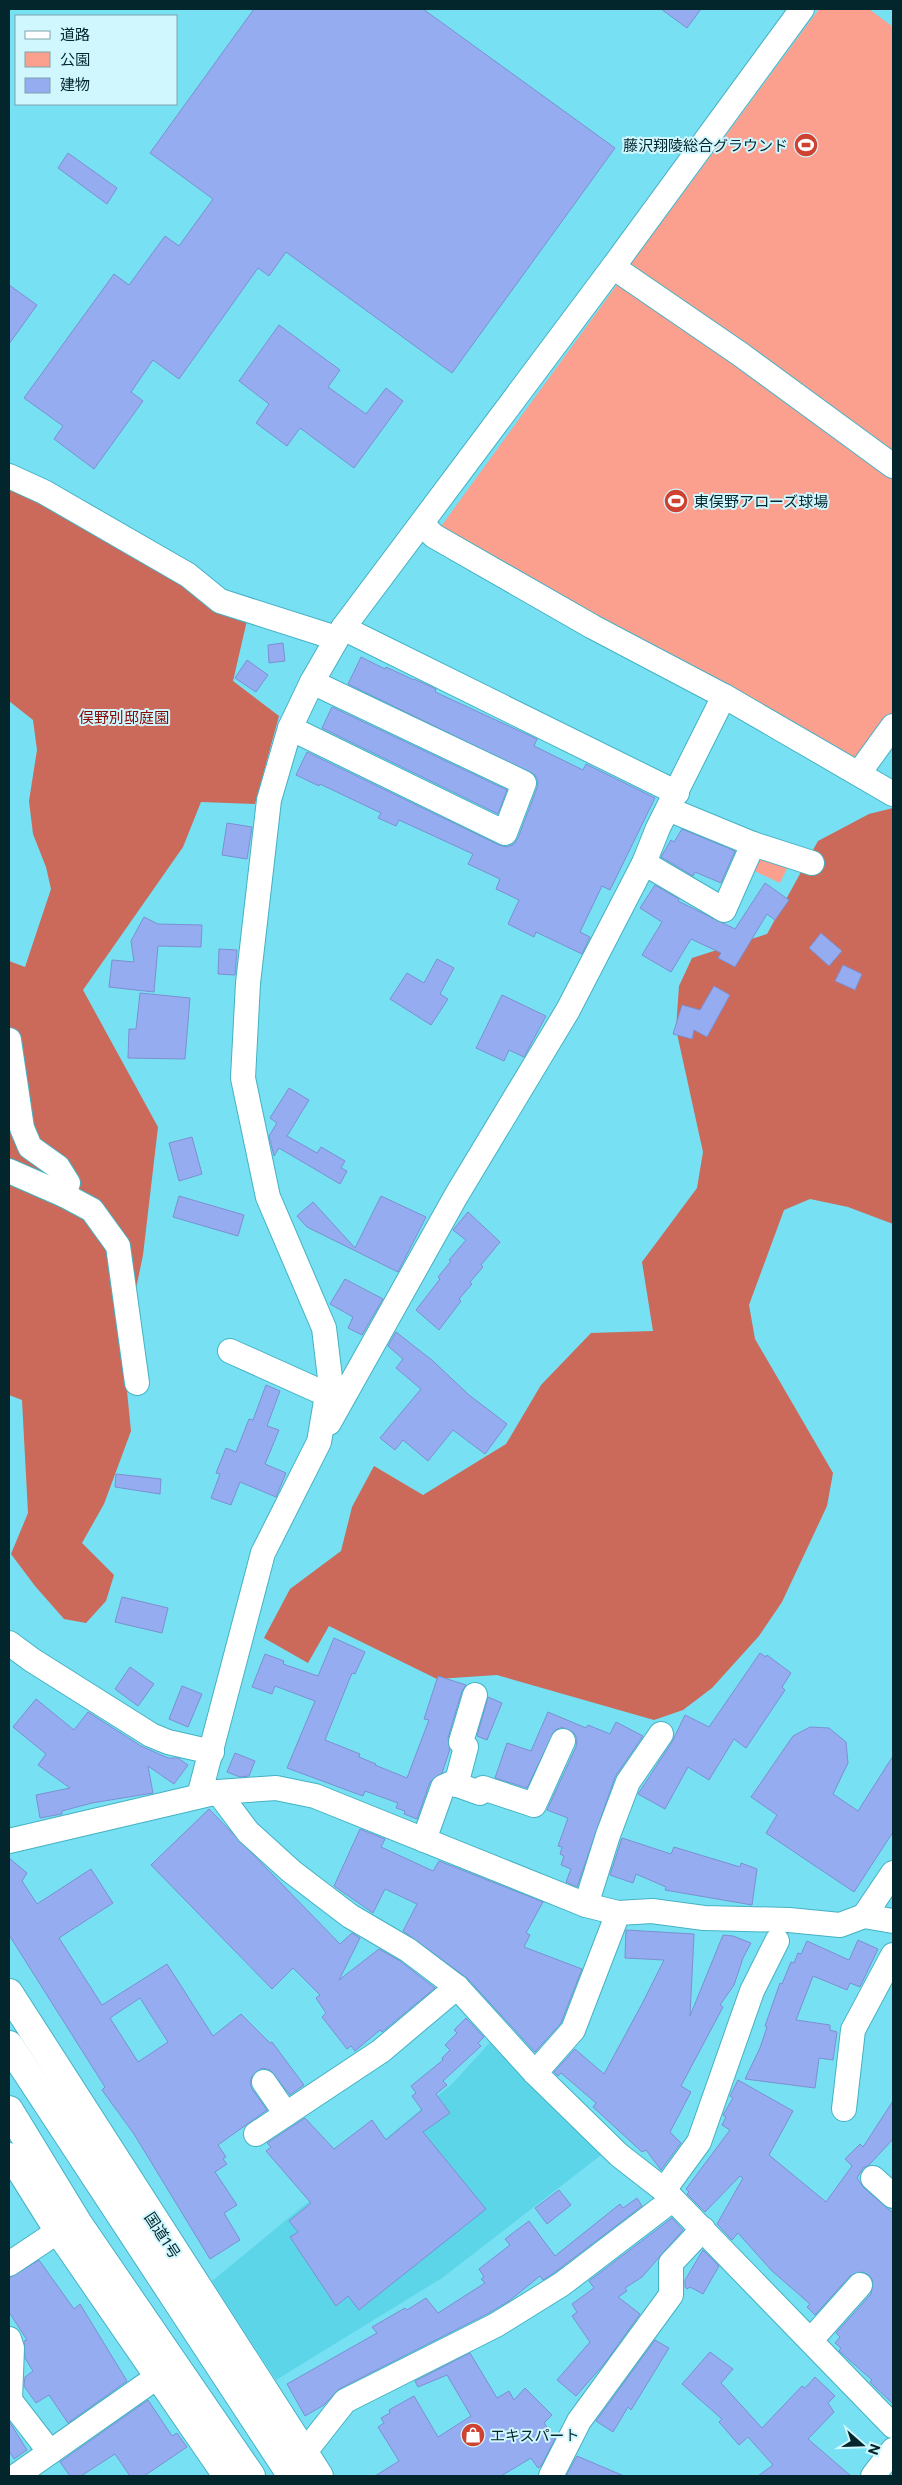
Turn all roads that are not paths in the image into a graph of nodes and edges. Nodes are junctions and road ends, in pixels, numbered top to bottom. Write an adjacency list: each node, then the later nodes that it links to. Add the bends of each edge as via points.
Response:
1 (802, 9): 2 (street)
2 (613, 267): 3 (street, via 740,354); 5 (street)
3 (893, 466)
4 (9, 476): 6 (street, via 44,492 188,575 220,601)
5 (422, 524): 6 (street); 8 (street, via 434,536 576,617)
6 (340, 633): 7 (street); 13 (street)
7 (312, 682): 10 (street); 10 (street, via 524,783 505,833)
8 (724, 696): 11 (street); 13 (street)
9 (893, 726): 11 (street)
10 (290, 728): 22 (street, via 269,800 248,982 243,1078 268,1197 324,1328 330,1378)
11 (859, 773): 12 (street)
12 (893, 794)
13 (673, 801): 14 (street); 16 (street)
14 (753, 844): 15 (street); 16 (street, via 724,910)
15 (812, 862)
16 (644, 863): 23 (street, via 568,1010 456,1196)
17 (9, 1040): 19 (street, via 22,1128 30,1148 58,1167 68,1183)
18 (9, 1171): 19 (street)
19 (64, 1195): 21 (street, via 92,1210 118,1246)
20 (230, 1351): 22 (street)
21 (137, 1383)
22 (328, 1395): 23 (street)
23 (319, 1442): 28 (street, via 264,1553)
24 (9, 1643): 28 (street, via 151,1735)
25 (475, 1695): 29 (street, via 461,1742 466,1747)
26 (661, 1734): 34 (street, via 628,1782)
27 (563, 1741): 29 (street, via 534,1805 483,1788 480,1793)
28 (212, 1752): 30 (street)
29 (456, 1785): 31 (street, via 452,1783 443,1788)
30 (208, 1794): 31 (street, via 260,1788 295,1791); 32 (street); 40 (street, via 292,1871 350,1916 408,1950)
31 (424, 1840): 34 (street)
32 (9, 1841)
33 (893, 1873): 36 (street)
34 (586, 1905): 35 (street)
35 (618, 1913): 36 (street, via 652,1911 704,1918 840,1924); 44 (street, via 573,2030)
36 (864, 1916): 37 (street)
37 (893, 1921)
38 (777, 1941): 53 (street, via 752,1991 700,2142)
39 (893, 1955): 47 (street, via 853,2030)
40 (457, 1986): 44 (street); 48 (street, via 381,2051)
41 (9, 1993): 51 (highway, 国道1号)
42 (9, 2014): 51 (highway)
43 (9, 2046): 66 (highway)
44 (535, 2073): 53 (street, via 619,2155)
45 (264, 2082): 48 (street)
46 (9, 2110): 69 (highway, via 79,2226)
47 (844, 2110)
48 (286, 2114): 49 (street)
49 (256, 2134)
50 (10, 2161): 56 (street)
51 (117, 2164): 66 (highway, 国道1号)
52 (874, 2178): 54 (street)
53 (668, 2195): 55 (street); 66 (street, via 562,2284 496,2325 344,2401)
54 (893, 2196)
55 (702, 2229): 60 (street); 71 (street, via 671,2263 671,2295 580,2421)
56 (57, 2232): 57 (street); 61 (street)
57 (9, 2264)
58 (860, 2285): 60 (street)
59 (9, 2339): 62 (street, via 12,2348)
60 (811, 2340): 63 (street)
61 (157, 2377): 65 (street); 68 (street)
62 (9, 2399): 65 (street)
63 (893, 2426)
64 (893, 2450): 72 (street)
65 (50, 2452): 67 (street)
66 (298, 2465): 70 (highway, 国道1号)
67 (16, 2476)
68 (225, 2476)
69 (251, 2476)
70 (319, 2476)
71 (551, 2476)
72 (874, 2476)

